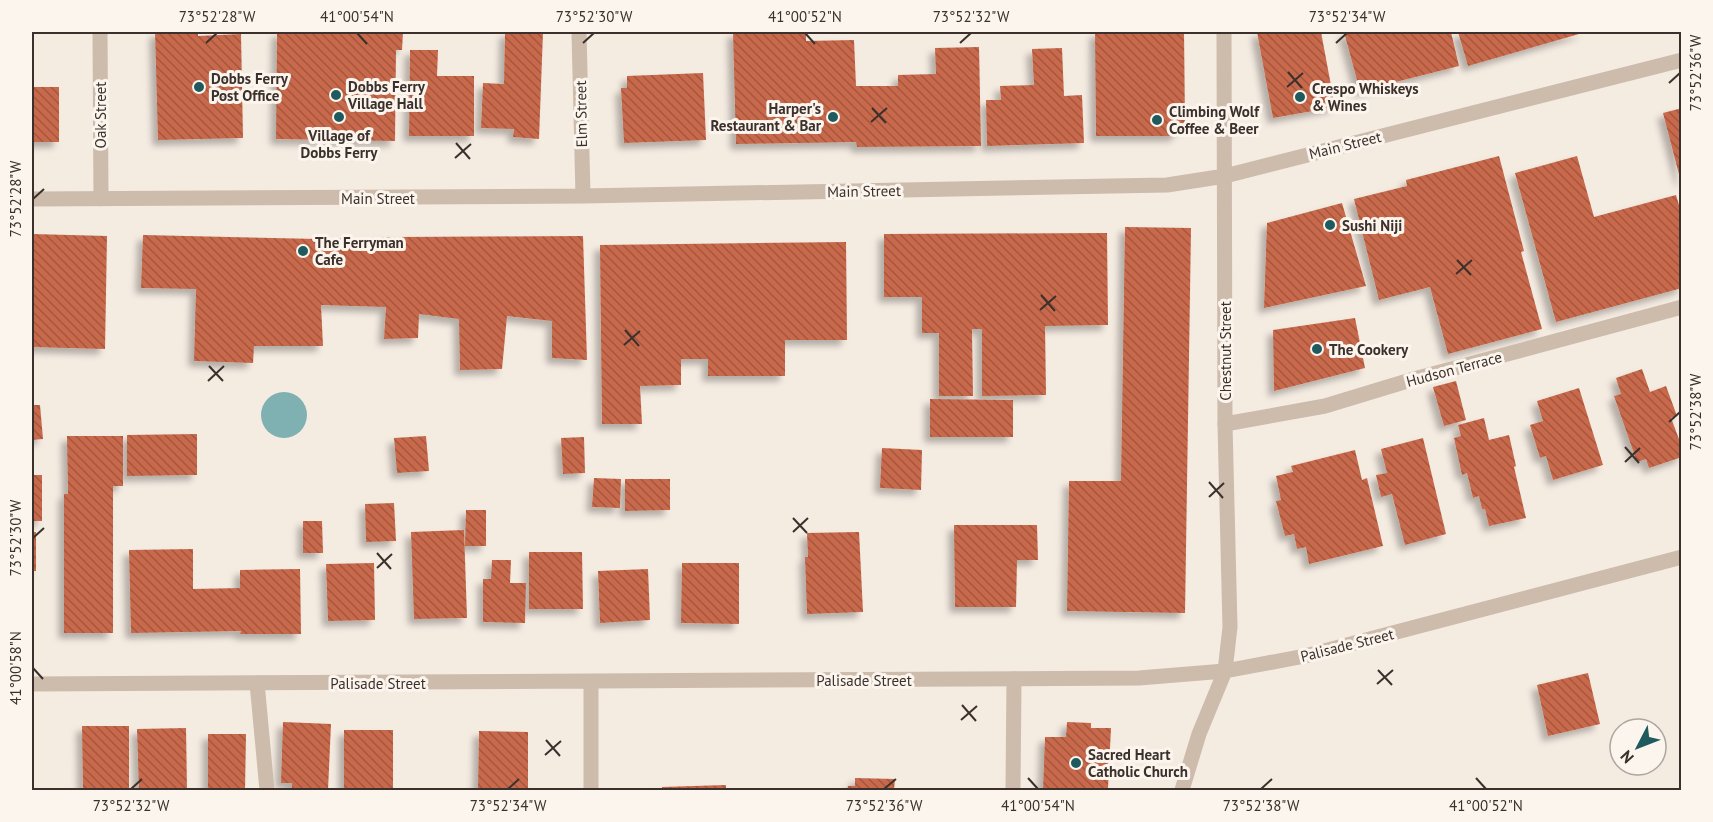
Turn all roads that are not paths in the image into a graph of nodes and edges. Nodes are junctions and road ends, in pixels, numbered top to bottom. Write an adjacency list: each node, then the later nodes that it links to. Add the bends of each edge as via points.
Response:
1 (100, 32): 8 (street, Oak Street)
2 (579, 32): 6 (street, Elm Street)
3 (1224, 32): 5 (street, Chestnut Street)
4 (1682, 60): 5 (street, Main Street)
5 (1225, 176): 6 (street, Main Street, via 1167,185); 10 (street, Chestnut Street)
6 (583, 196): 8 (street, Main Street)
7 (32, 199): 8 (street, Main Street)
8 (101, 199)
9 (1682, 307): 10 (street, Hudson Terrace, via 1325,406)
10 (1225, 424): 12 (street, Chestnut Street, via 1230,627)
11 (1682, 557): 12 (street, Palisade Street, via 1305,656)
12 (1225, 671): 13 (street, Palisade Street, via 1139,678); 20 (street, Chestnut Street, via 1199,734)
13 (1014, 679): 14 (street, Palisade Street); 19 (street)
14 (591, 682): 15 (street, Palisade Street); 18 (street)
15 (258, 683): 16 (street, Palisade Street); 17 (street)
16 (32, 684)
17 (267, 790)
18 (591, 790)
19 (1013, 790)
20 (1182, 790)

